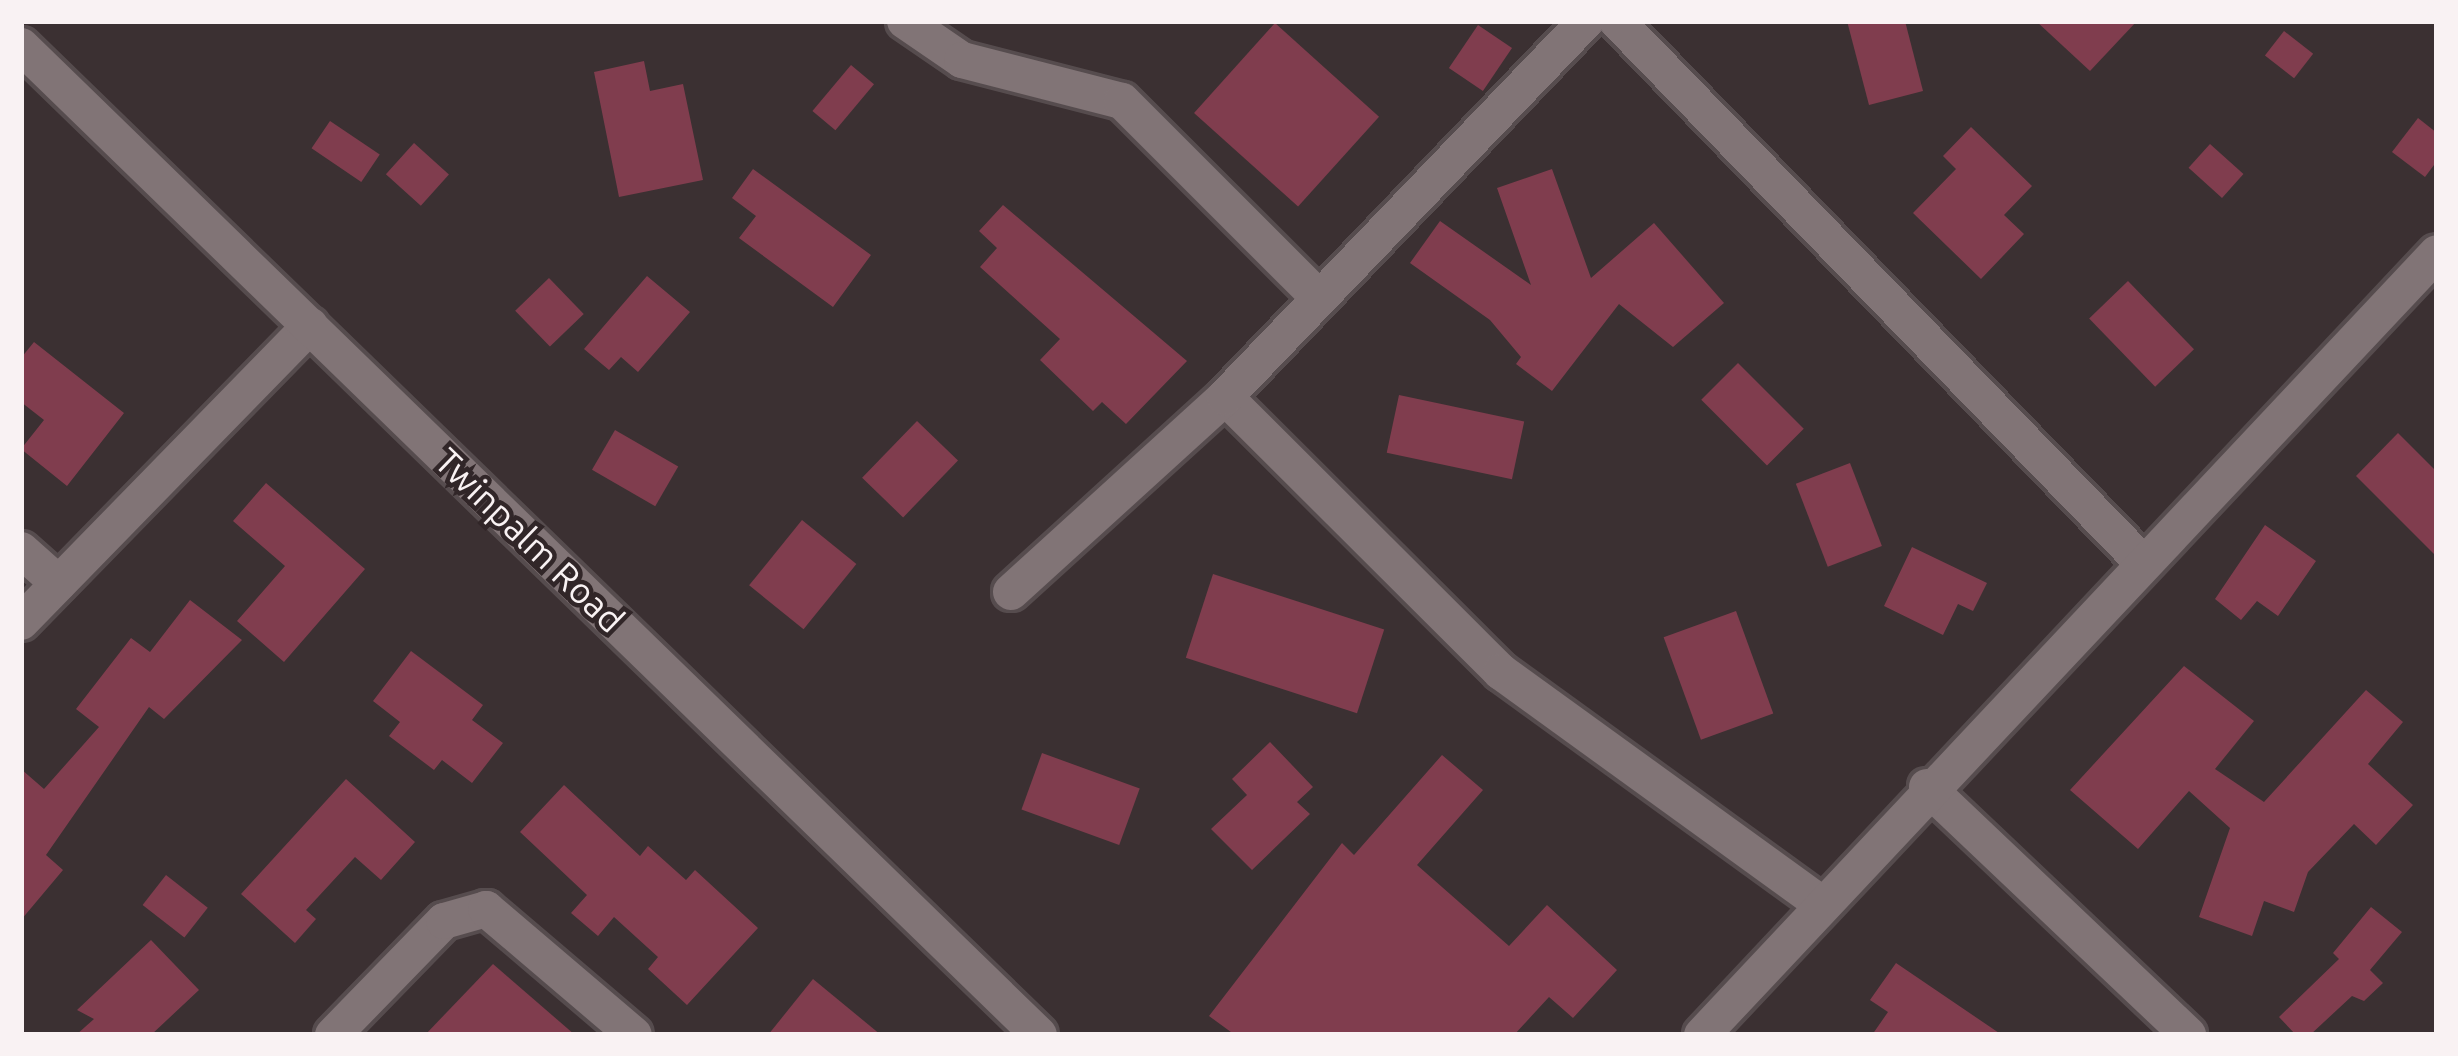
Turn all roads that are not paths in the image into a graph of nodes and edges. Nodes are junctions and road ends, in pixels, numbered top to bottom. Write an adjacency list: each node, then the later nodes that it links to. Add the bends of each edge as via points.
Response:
1 (905, 21): 6 (street, via 962,60 1121,101)
2 (1586, 21): 6 (street)
3 (1617, 21): 10 (street)
4 (21, 46): 7 (street, Twinpalm Road)
5 (2437, 253): 10 (street)
6 (1318, 297): 8 (street)
7 (310, 326): 11 (street); 16 (street, Twinpalm Road)
8 (1225, 397): 12 (street); 15 (street, via 1502,672)
9 (21, 550): 11 (street)
10 (2143, 562): 14 (street)
11 (58, 583): 13 (street)
12 (1010, 592)
13 (21, 622)
14 (1927, 787): 15 (street); 20 (street)
15 (1821, 904): 19 (street)
16 (1029, 1032)
17 (333, 1035): 18 (street, via 443,921 486,909)
18 (634, 1035)
19 (1702, 1035)
20 (2188, 1035)

